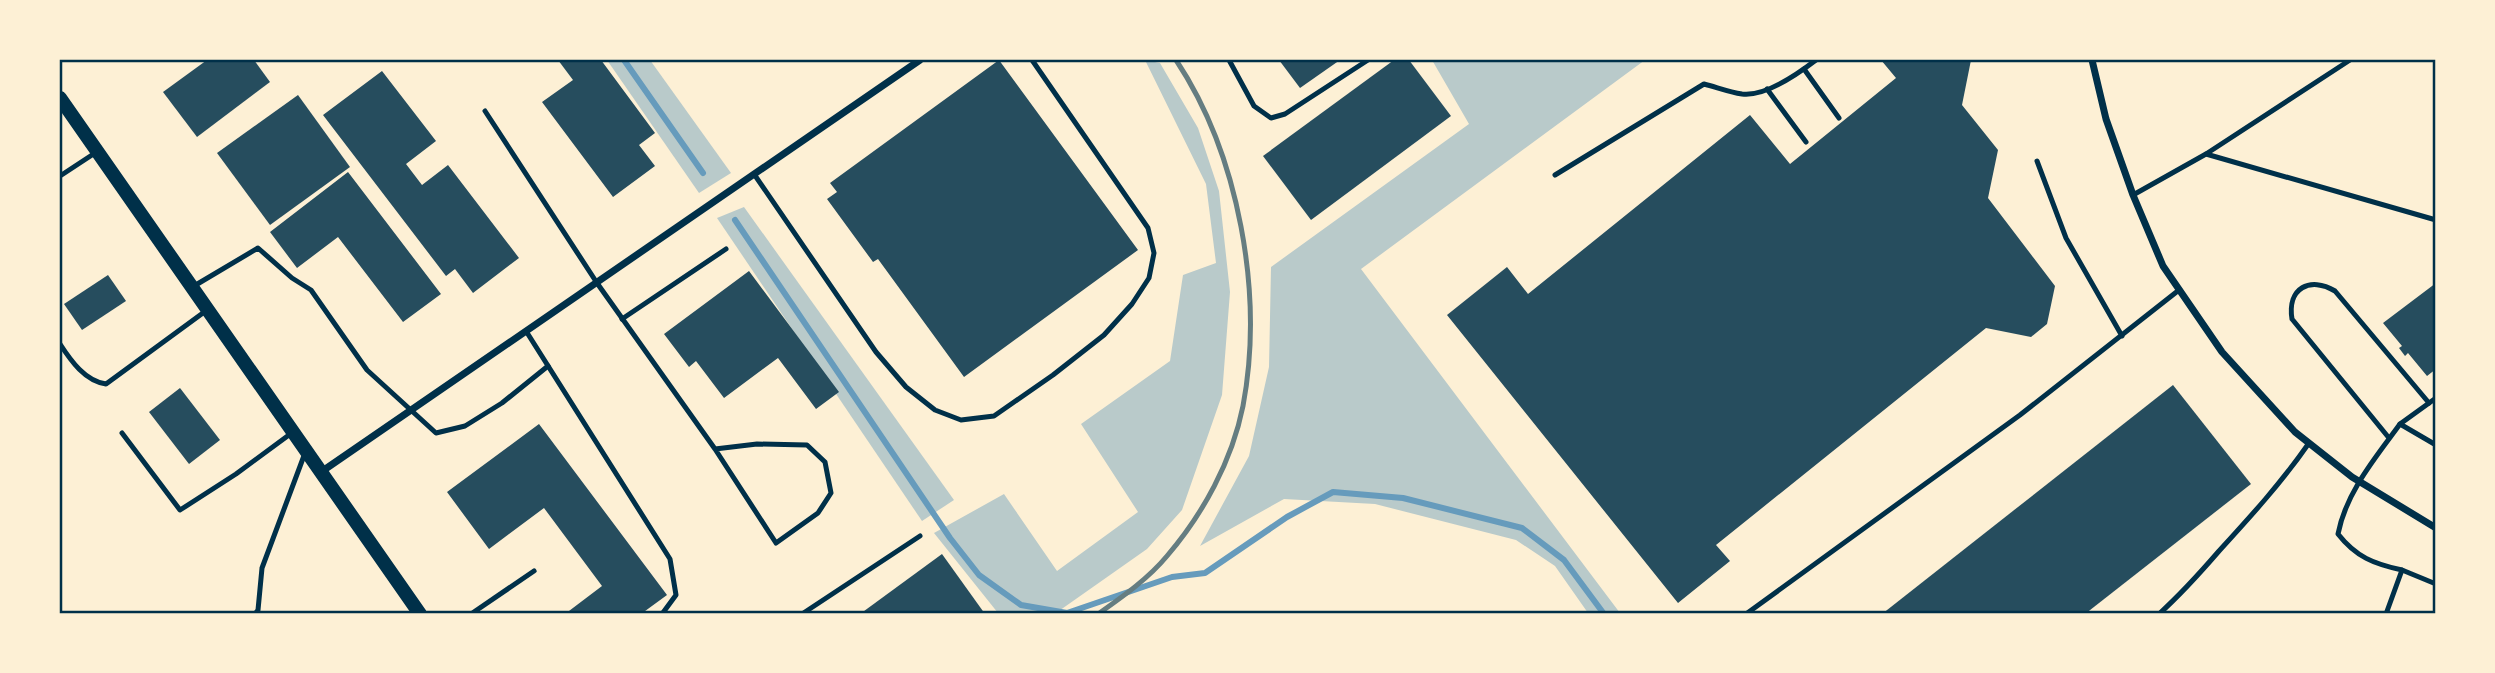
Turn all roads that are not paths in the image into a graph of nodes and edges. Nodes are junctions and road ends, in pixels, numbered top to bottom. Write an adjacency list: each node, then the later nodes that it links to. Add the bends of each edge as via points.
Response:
1 (920, 60): 17 (street)
2 (1032, 60): 17 (lane, via 1148,228 1154,253 1149,278 1104,335 994,416 961,420 935,410 906,387 876,352)
3 (1229, 60): 4 (lane, via 1254,106 1271,118 1285,114)
4 (1368, 60)
5 (1816, 60): 8 (lane)
6 (2092, 60): 20 (street, via 2106,120)
7 (2350, 60): 15 (lane)
8 (1804, 69): 9 (lane); 12 (lane)
9 (1767, 89): 13 (lane); 18 (lane, via 1742,94 1703,84)
10 (60, 98): 14 (main road)
11 (485, 111): 23 (lane)
12 (1839, 118)
13 (1806, 142)
14 (97, 152): 19 (lane); 24 (main road)
15 (2206, 155): 20 (lane); 21 (lane)
16 (2037, 161): 29 (lane, via 2066,237)
17 (754, 174): 23 (street)
18 (1555, 175)
19 (60, 176)
20 (2133, 195): 25 (street, via 2163,266)
21 (2435, 220)
22 (726, 249): 27 (lane)
23 (597, 283): 27 (lane); 28 (street)
24 (192, 287): 26 (main road); 34 (lane, via 258,248 311,290 367,370)
25 (2179, 290): 29 (lane); 39 (street, via 2222,352)
26 (208, 310): 30 (lane, via 106,384 93,382); 36 (main road)
27 (622, 319): 41 (lane)
28 (526, 331): 31 (lane); 34 (street)
29 (2122, 336): 55 (lane)
30 (60, 344)
31 (548, 366): 34 (lane, via 465,426 436,433); 53 (lane, via 670,559 676,595)
32 (2435, 398): 33 (lane)
33 (2429, 403): 35 (lane); 38 (lane, via 2335,291 2318,283 2296,293 2290,306 2292,319)
34 (411, 410): 43 (street)
35 (2400, 424): 38 (lane); 40 (lane)
36 (293, 432): 37 (lane, via 180,510); 42 (main road)
37 (122, 433)
38 (2389, 438): 44 (lane)
39 (2309, 443): 44 (street); 56 (lane, via 2250,519)
40 (2435, 445)
41 (715, 449): 41 (lane, via 757,443 807,445 825,462 831,493 818,513 776,543)
42 (306, 451): 43 (main road); 50 (lane, via 262,568)
43 (321, 472): 51 (main road)
44 (2361, 482): 45 (street); 47 (lane, via 2341,516 2338,534 2350,550 2378,565)
45 (2435, 528)
46 (920, 536): 54 (lane)
47 (2402, 570): 49 (lane); 57 (lane)
48 (534, 571): 52 (lane)
49 (2435, 584)
50 (255, 614)
51 (420, 614)
52 (471, 614)
53 (662, 614)
54 (802, 614)
55 (1746, 614)
56 (2159, 614)
57 (2386, 614)

